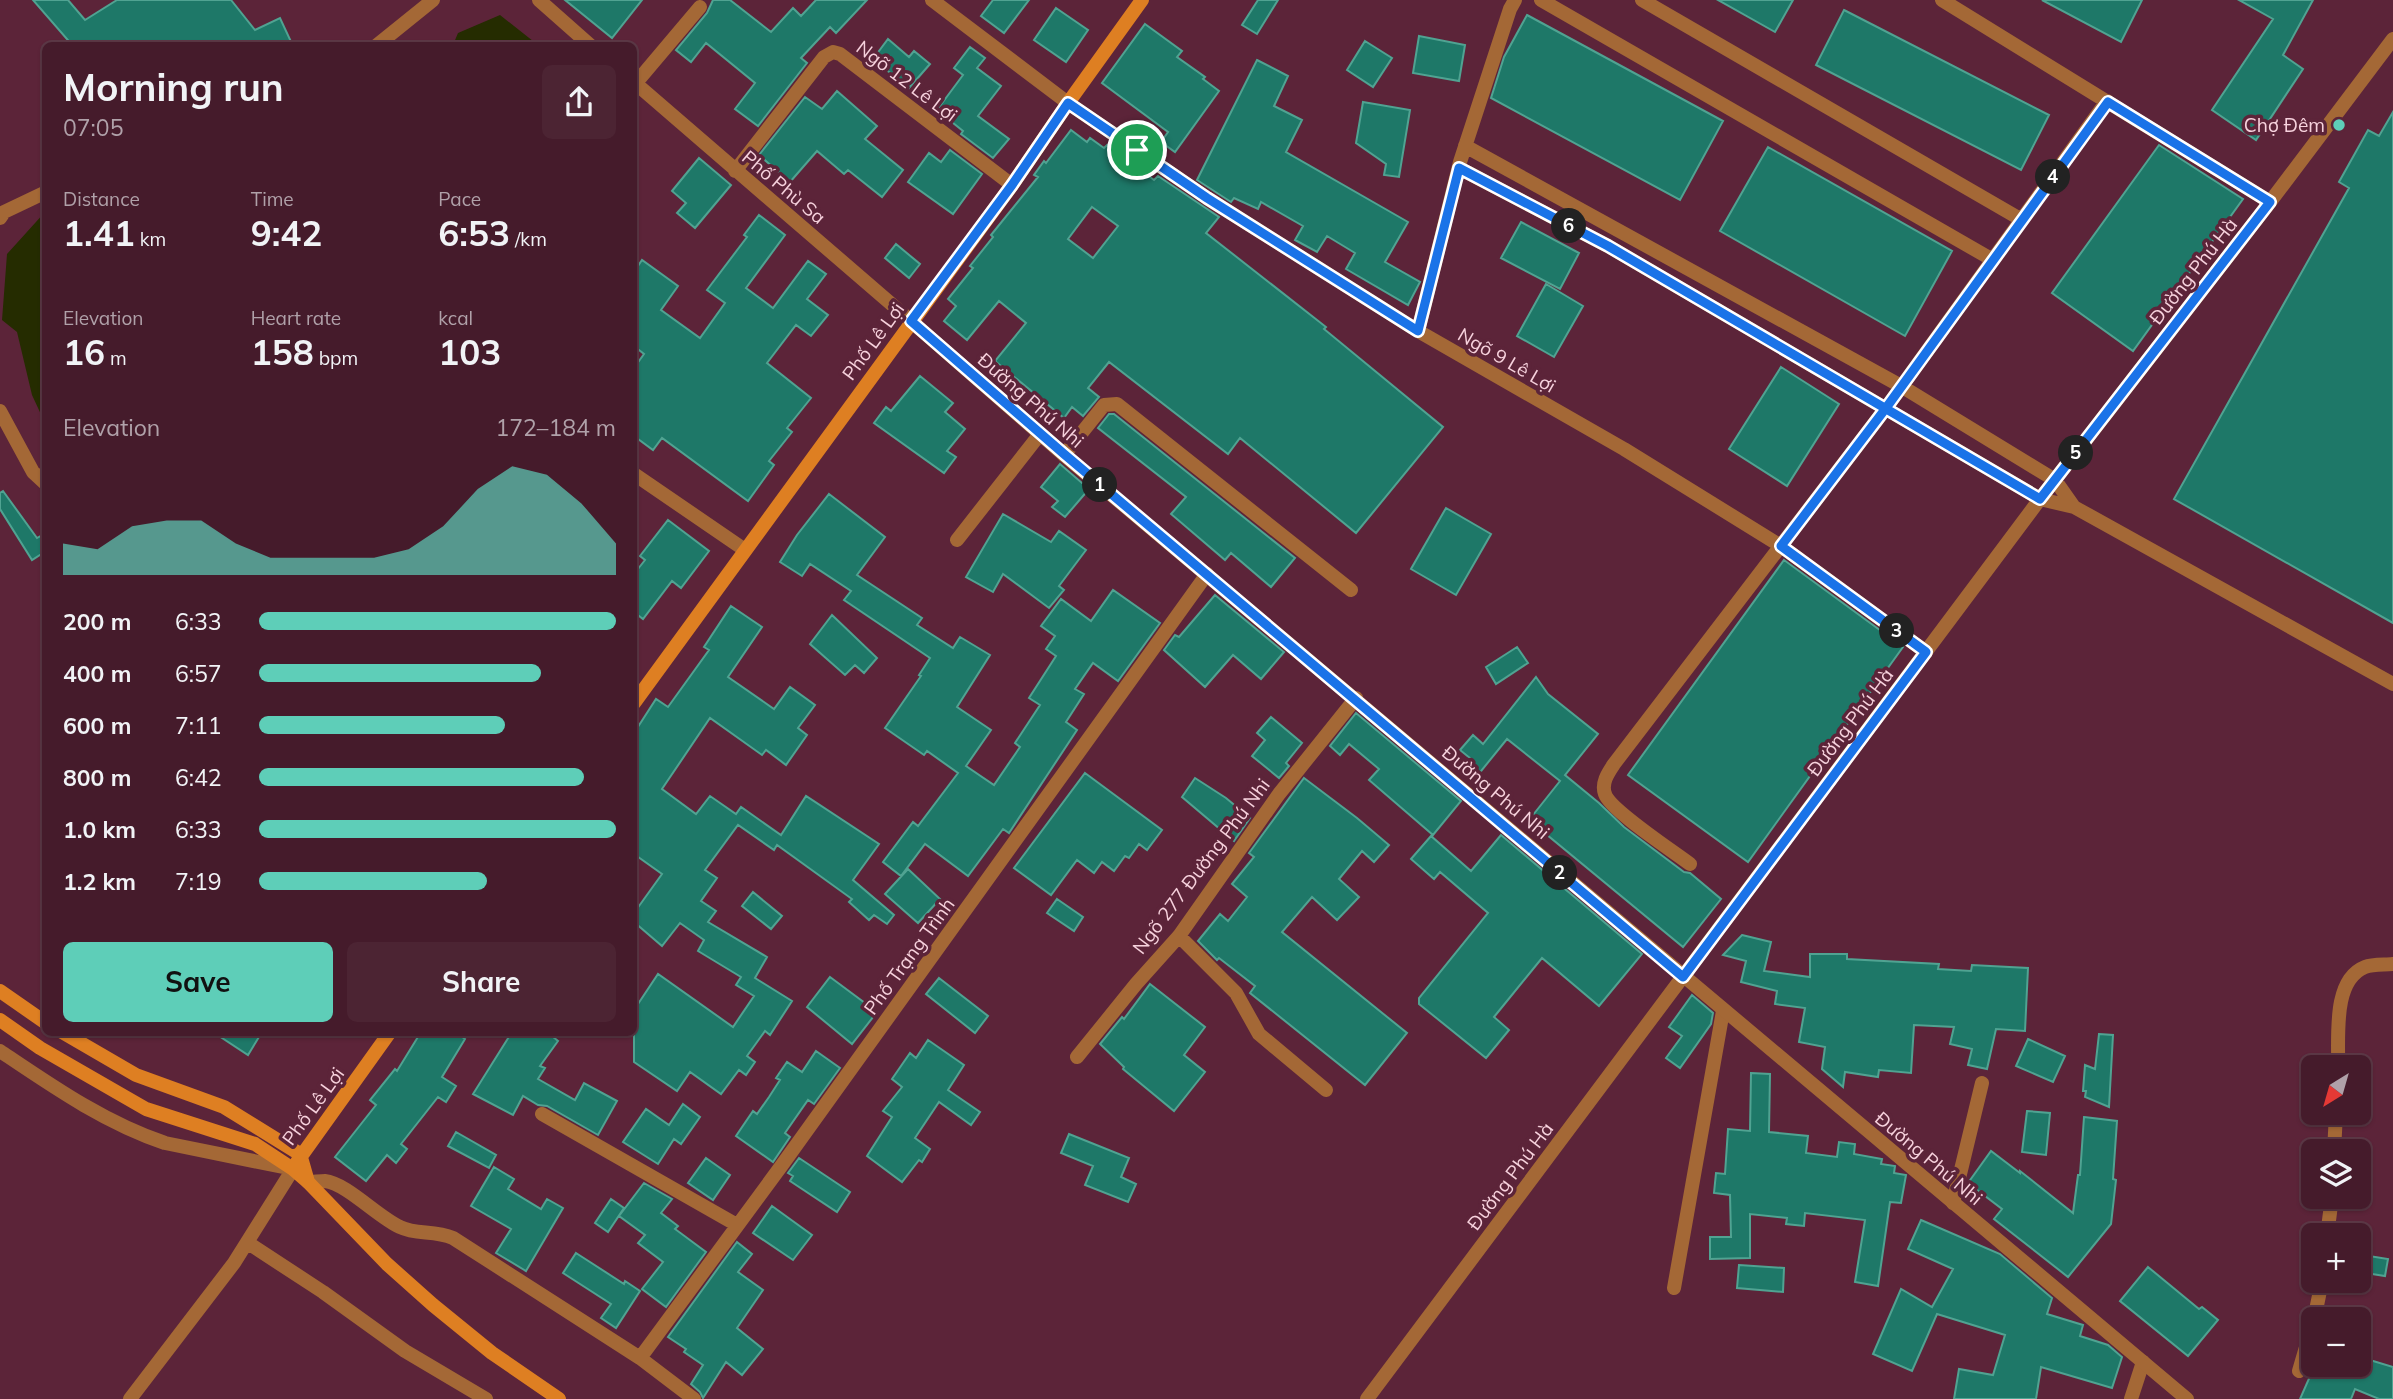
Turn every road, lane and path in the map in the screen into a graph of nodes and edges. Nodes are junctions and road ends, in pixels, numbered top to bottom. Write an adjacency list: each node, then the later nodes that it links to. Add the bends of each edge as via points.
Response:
1 (433, 0): 11 (street)
2 (539, 0): 12 (street)
3 (932, 0): 16 (street, Ngõ 9 Lê Lợi)
4 (1142, 0): 16 (main road, Phố Lê Lợi)
5 (1515, 0): 17 (street)
6 (1541, 0): 25 (street)
7 (1642, 0): 24 (street)
8 (1942, 0): 15 (street)
9 (700, 7): 13 (street)
10 (2393, 39): 22 (street, Đường Phú Hà)
11 (381, 42)
12 (586, 42)
13 (637, 80)
14 (637, 86): 19 (street, Phố Phù Sa)
15 (2108, 102): 22 (street); 24 (street)
16 (1068, 103): 20 (main road, Phố Lê Lợi); 27 (street, Ngõ 9 Lê Lợi, via 1207,198)
17 (1465, 146): 18 (street); 28 (street)
18 (1459, 168): 27 (street); 29 (street, via 1608,246)
19 (735, 170): 20 (street, Ngõ 12 Lê Lợi, via 824,57 834,52); 26 (street, Phố Phù Sa)
20 (1012, 185): 26 (main road, Phố Lê Lợi)
21 (42, 194): 23 (street)
22 (2270, 202): 35 (street, Đường Phú Hà)
23 (0, 218)
24 (2022, 220): 25 (street)
25 (1993, 260): 28 (street)
26 (911, 321): 31 (street, Đường Phú Nhi); 40 (main road, Phố Lê Lợi)
27 (1418, 331): 39 (street, Ngõ 9 Lê Lợi)
28 (1901, 386): 29 (street); 35 (street)
29 (1886, 408): 36 (street); 39 (street)
30 (0, 411): 34 (street)
31 (1040, 434): 32 (street, Đường Phú Nhi); 38 (street)
32 (1064, 454): 41 (street, Đường Phú Nhi); 42 (street, via 1104,404 1118,404)
33 (637, 476): 40 (street)
34 (42, 480)
35 (2055, 480): 36 (street, Đường Phú Hà); 37 (street)
36 (2040, 499): 37 (street); 43 (street, Đường Phú Hà)
37 (2074, 507): 44 (street)
38 (957, 540)
39 (1781, 546): 43 (street, Ngõ 9 Lê Lợi); 47 (street, via 1604,780 1605,795 1616,809)
40 (745, 550): 46 (main road, Phố Lê Lợi)
41 (1207, 574): 45 (street, Đường Phú Nhi); 67 (street, Phố Trạng Trình)
42 (1350, 590)
43 (1926, 652): 50 (street, Đường Phú Hà)
44 (2393, 684)
45 (1356, 698): 48 (street, Ngõ 277 Đường Phú Nhi, via 1279,794); 50 (street, Đường Phú Nhi)
46 (637, 699)
47 (1690, 863)
48 (1179, 936): 59 (street, Ngõ 277 Đường Phú Nhi); 61 (street, via 1236,993 1259,1034)
49 (2393, 964): 58 (street, via 2366,967 2350,977 2341,994)
50 (1683, 977): 52 (street, Đường Phú Nhi); 78 (street, Đường Phú Hà)
51 (0, 992): 54 (main road)
52 (1723, 1011): 66 (street, Đường Phú Nhi); 69 (street)
53 (0, 1020): 64 (main road, via 146,1108 255,1144)
54 (42, 1020)
55 (69, 1036): 63 (main road, via 136,1075 224,1107)
56 (387, 1036): 63 (main road, Phố Lê Lợi)
57 (0, 1051): 64 (street, via 98,1114 147,1137)
58 (2339, 1055)
59 (1077, 1057)
60 (1982, 1083): 66 (street)
61 (1326, 1090)
62 (542, 1114): 67 (street)
63 (300, 1154): 64 (main road, Phố Lê Lợi); 65 (main road)
64 (293, 1169): 65 (main road); 68 (street)
65 (308, 1182): 70 (street, via 327,1181 409,1231 453,1238); 76 (main road, via 433,1305)
66 (1953, 1203): 71 (street, Đường Phú Nhi)
67 (737, 1225): 70 (street, Phố Trạng Trình)
68 (248, 1243): 74 (street); 75 (street, via 405,1351)
69 (1674, 1288)
70 (640, 1358): 77 (street)
71 (2143, 1362): 79 (street); 80 (street, Đường Phú Nhi)
72 (2301, 1364): 73 (street)
73 (2299, 1371)
74 (130, 1399)
75 (486, 1399)
76 (559, 1399)
77 (694, 1399)
78 (1367, 1399)
79 (2131, 1399)
80 (2186, 1399)

